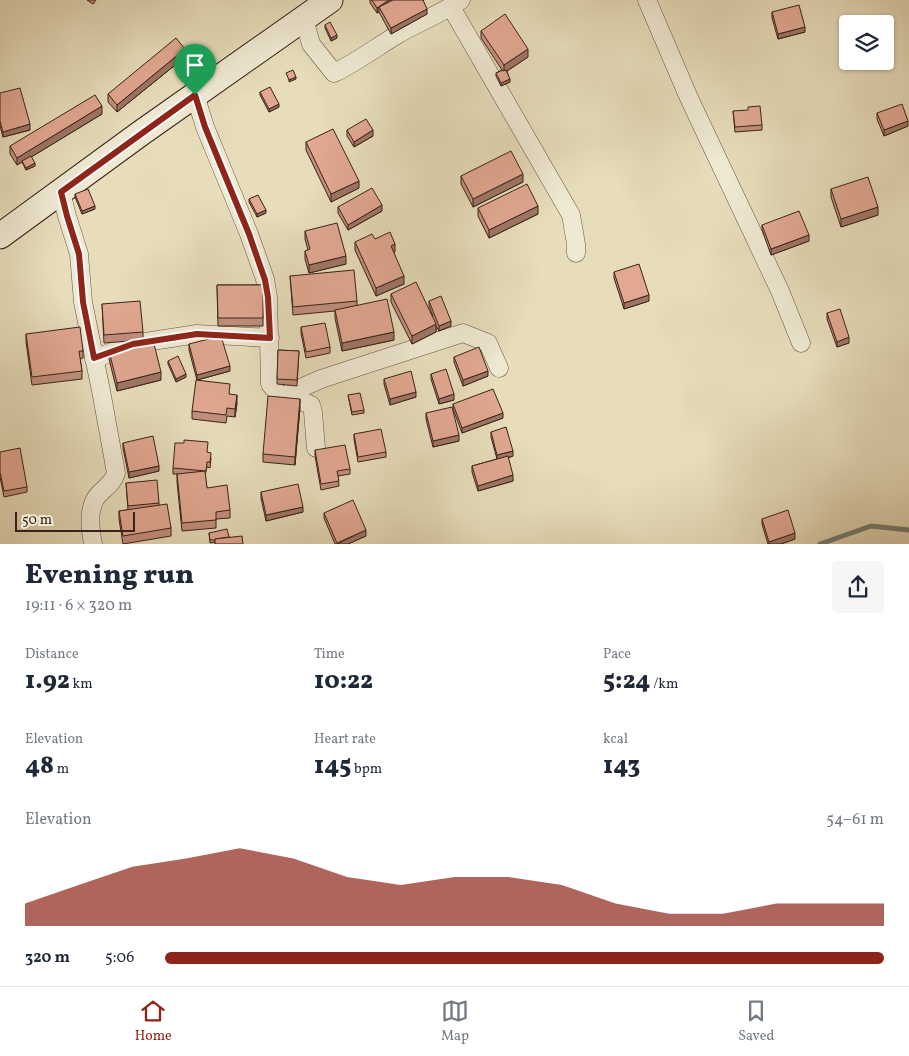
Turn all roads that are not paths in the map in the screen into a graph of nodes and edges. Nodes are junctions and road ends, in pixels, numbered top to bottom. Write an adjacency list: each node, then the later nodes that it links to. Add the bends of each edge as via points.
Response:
1 (647, 0): 9 (street, via 688,98 780,291)
2 (456, 4): 3 (street, via 334,73 311,44); 7 (street, via 571,215)
3 (318, 6): 4 (main road)
4 (195, 95): 5 (main road); 8 (street, via 265,280)
5 (61, 192): 6 (main road); 10 (street, via 79,254 83,302)
6 (0, 236)
7 (576, 254)
8 (270, 338): 10 (street, via 197,334 133,344); 12 (street, via 270,384)
9 (801, 343)
10 (94, 358): 14 (street, via 116,473 93,504 89,520)
11 (499, 368): 12 (street, via 488,343 463,332 321,379)
12 (280, 397): 13 (street, via 311,405)
13 (316, 448)
14 (93, 544)

